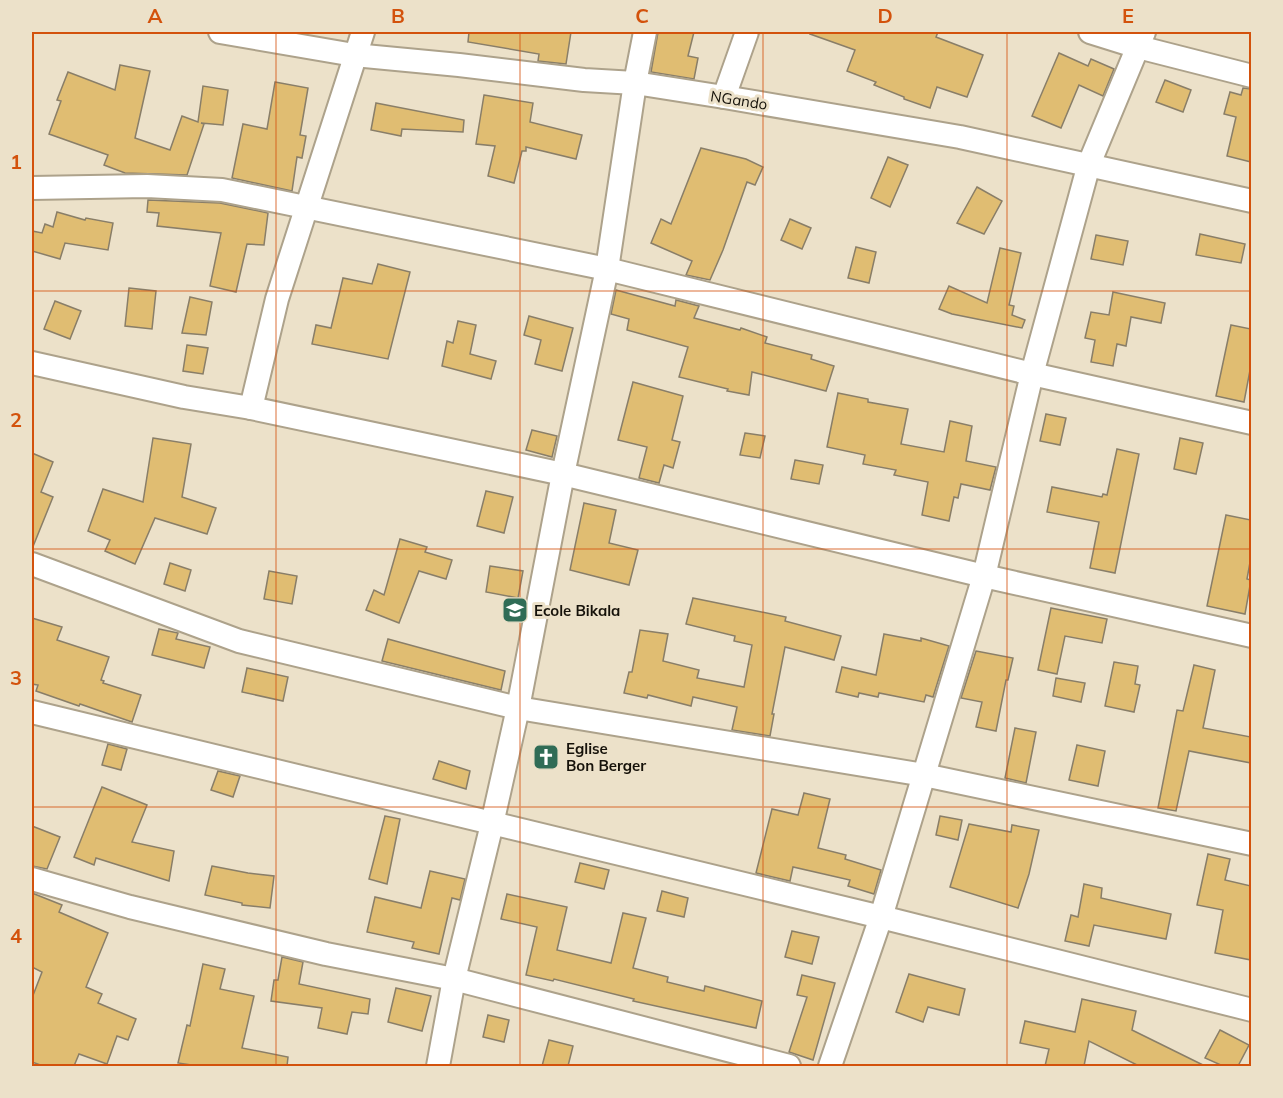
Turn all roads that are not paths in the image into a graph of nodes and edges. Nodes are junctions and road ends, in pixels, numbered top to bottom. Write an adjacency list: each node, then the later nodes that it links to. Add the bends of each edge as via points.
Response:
1 (220, 32): 6 (street, NGando)
2 (363, 32): 8 (street)
3 (645, 32): 10 (street)
4 (747, 32): 11 (street)
5 (1090, 32): 7 (street)
6 (280, 36): 8 (street, NGando)
7 (1141, 39): 9 (street); 12 (street)
8 (354, 55): 10 (street, NGando); 15 (street)
9 (1251, 76)
10 (635, 83): 11 (street, NGando); 16 (street)
11 (724, 97): 12 (street, NGando)
12 (1089, 165): 14 (street, NGando); 18 (street)
13 (32, 188): 15 (street, via 213,188)
14 (1251, 201)
15 (306, 209): 16 (street); 19 (street, via 277,299)
16 (607, 269): 18 (street); 21 (street)
17 (34, 368): 19 (street)
18 (1032, 374): 20 (street); 23 (street)
19 (251, 408): 21 (street)
20 (1251, 423)
21 (563, 474): 23 (street); 25 (street)
22 (32, 564): 25 (street, via 239,641)
23 (984, 576): 24 (street); 27 (street)
24 (1251, 636)
25 (518, 708): 27 (street); 28 (street)
26 (32, 712): 28 (street)
27 (924, 775): 29 (street); 31 (street)
28 (492, 824): 31 (street); 32 (street)
29 (1251, 844)
30 (32, 879): 32 (street, via 280,943)
31 (880, 916): 33 (street); 36 (street)
32 (454, 979): 34 (street); 35 (street)
33 (1251, 1010)
34 (438, 1066)
35 (789, 1066)
36 (830, 1066)

